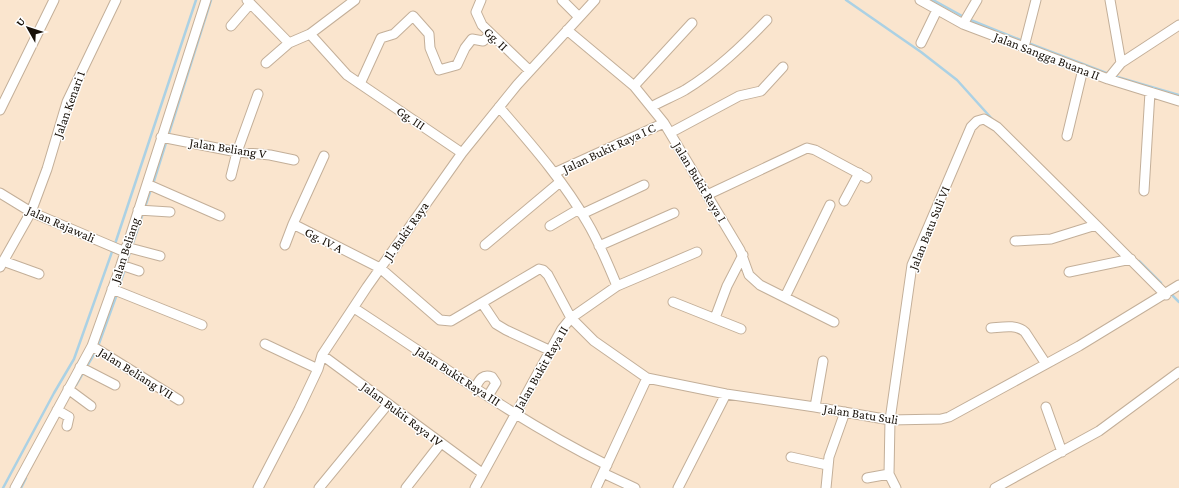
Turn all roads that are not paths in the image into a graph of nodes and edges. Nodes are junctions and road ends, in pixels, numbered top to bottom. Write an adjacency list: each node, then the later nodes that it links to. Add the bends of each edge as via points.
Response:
1 (54, 0): 39 (street)
2 (116, 0): 60 (street, Jalan Kenari 1, via 67,102)
3 (206, 0): 42 (street, Jalan Beliang)
4 (355, 0): 21 (street)
5 (481, 0): 22 (street, Gg. II, via 477,8 477,17)
6 (562, 0): 14 (street)
7 (595, 0): 14 (street, Jl. Bukit Raya)
8 (920, 0): 13 (street, Jalan Sangga Buana II)
9 (977, 0): 17 (street)
10 (1036, 0): 25 (street)
11 (1110, 0): 26 (street)
12 (249, 2): 19 (street); 23 (street)
13 (937, 10): 17 (street, Jalan Sangga Buana II); 24 (street)
14 (579, 17): 20 (street, Jl. Bukit Raya)
15 (767, 20): 37 (street, via 736,52 703,78)
16 (692, 23): 33 (street)
17 (962, 24): 25 (street, Jalan Sangga Buana II)
18 (1179, 25): 26 (street)
19 (231, 26)
20 (567, 30): 30 (street, Jl. Bukit Raya); 33 (street, Jalan Bukit Raya I)
21 (310, 34): 23 (street); 32 (street, Gg. III, via 348,75)
22 (491, 34): 30 (street, Gg. II); 32 (street, via 484,41 472,39 457,65 439,70 430,48 429,34 413,16 394,34 381,38)
23 (289, 42): 27 (street)
24 (921, 43)
25 (1024, 47): 29 (street, Jalan Sangga Buana II)
26 (1121, 63): 31 (street)
27 (266, 64)
28 (783, 67): 41 (street, via 761,91 739,96)
29 (1083, 69): 31 (street, Jalan Sangga Buana II); 43 (street)
30 (530, 71): 38 (street, Jl. Bukit Raya)
31 (1108, 79): 34 (street, Jalan Sangga Buana II)
32 (360, 84): 45 (street, Gg. III)
33 (634, 86): 37 (street, Jalan Bukit Raya I)
34 (1150, 92): 36 (street, Jalan Sangga Buana II); 53 (street)
35 (258, 94): 44 (street)
36 (1179, 101)
37 (651, 106): 40 (street, Jalan Bukit Raya I)
38 (499, 107): 45 (street, Jl. Bukit Raya); 48 (street)
39 (0, 110)
40 (664, 122): 41 (street, Jalan Bukit Raya I); 48 (street, Jalan Bukit Raya I C)
41 (670, 133): 55 (street, Jalan Bukit Raya I)
42 (161, 136): 44 (street, Jalan Beliang V); 51 (street, Jalan Beliang)
43 (1067, 136)
44 (237, 152): 47 (street, Jalan Beliang V); 49 (street)
45 (462, 153): 78 (street, Jl. Bukit Raya)
46 (324, 156): 64 (street, Gg. IV A)
47 (294, 160)
48 (554, 173): 50 (street)
49 (231, 176)
50 (560, 182): 59 (street); 69 (street)
51 (147, 184): 58 (street, Jalan Beliang); 63 (street)
52 (644, 185): 59 (street)
53 (1144, 192)
54 (0, 193): 60 (street, Jalan Rajawali)
55 (707, 195): 56 (street, via 807,148 863,176); 73 (street, Jalan Bukit Raya I)
56 (844, 201)
57 (830, 205): 86 (street)
58 (138, 210): 61 (street); 71 (street, Jalan Beliang)
59 (580, 211): 66 (street); 70 (street)
60 (31, 212): 71 (street, Jalan Rajawali); 76 (street, Jalan Kenari 1)
61 (170, 212)
62 (674, 213): 70 (street)
63 (220, 216)
64 (293, 224): 68 (street); 78 (street, Gg. IV A)
65 (1096, 225): 67 (street, via 1051,239); 75 (street); 119 (street, Jalan Batu Suli VI, via 997,127 984,119 971,126 912,266)
66 (550, 226)
67 (1015, 241)
68 (285, 245)
69 (485, 245)
70 (600, 246): 82 (street)
71 (125, 249): 74 (street, Jalan Rajawali); 77 (street, Jalan Beliang)
72 (697, 252): 82 (street, Jalan Bukit Raya II)
73 (743, 255): 86 (street, Jalan Bukit Raya I, via 749,275 760,285); 91 (street, via 727,286)
74 (160, 256)
75 (1131, 259): 80 (street); 85 (street)
76 (2, 264): 81 (street)
77 (121, 265): 79 (street); 84 (street, Jalan Beliang)
78 (380, 268): 88 (street, Gg. IV A, via 440,320 451,321); 89 (street, Jl. Bukit Raya)
79 (139, 271)
80 (1069, 272)
81 (39, 274)
82 (616, 286): 90 (street, Jalan Bukit Raya II)
83 (1179, 286): 85 (street, Jalan Batu Suli)
84 (112, 289): 93 (street); 97 (street, Jalan Beliang)
85 (1167, 294): 101 (street, Jalan Batu Suli)
86 (785, 297): 92 (street, Jalan Bukit Raya I)
87 (673, 302): 91 (street)
88 (482, 303): 90 (street, Jalan Batu Suli, via 539,269 548,275); 98 (street, via 496,324)
89 (354, 308): 99 (street, Jl. Bukit Raya); 107 (street, Jalan Bukit Raya III)
90 (571, 318): 98 (street, Jalan Bukit Raya II); 105 (street, Jalan Batu Suli, via 594,341)
91 (715, 318): 95 (street)
92 (834, 322)
93 (202, 325)
94 (991, 328): 101 (street, via 1021,328)
95 (741, 330)
96 (265, 344): 103 (street)
97 (92, 346): 102 (street, Jalan Beliang); 111 (street, Jalan Beliang VII)
98 (549, 350): 118 (street, Jalan Bukit Raya II)
99 (322, 355): 103 (street, Jl. Bukit Raya); 112 (street, Jalan Bukit Raya IV)
100 (824, 361): 114 (street)
101 (1046, 364): 119 (street, Jalan Batu Suli, via 949,417)
102 (80, 367): 106 (street); 108 (street, Jalan Beliang)
103 (318, 369): 131 (street, Jl. Bukit Raya)
104 (1179, 372): 122 (street, via 1099,431)
105 (646, 378): 109 (street, Jalan Batu Suli); 124 (street)
106 (115, 385)
107 (474, 388): 110 (street, Jalan Bukit Raya III); 110 (street, via 481,378 492,377 496,383)
108 (68, 389): 113 (street); 116 (street, Jalan Beliang)
109 (726, 394): 114 (street, Jalan Batu Suli); 137 (street)
110 (488, 396): 118 (street, Jalan Bukit Raya III)
111 (179, 400)
112 (388, 404): 121 (street, Jalan Bukit Raya IV); 132 (street)
113 (91, 406)
114 (815, 407): 117 (street, Jalan Batu Suli)
115 (1046, 407): 122 (street)
116 (57, 410): 120 (street, via 69,417); 130 (street, Jalan Beliang)
117 (845, 412): 119 (street, Jalan Batu Suli); 125 (street)
118 (516, 413): 124 (street, Jalan Bukit Raya III, via 569,446); 126 (street, Jalan Bukit Raya II)
119 (890, 420): 128 (street, Jalan Batu Suli VI)
120 (67, 426)
121 (441, 443): 126 (street, Jalan Bukit Raya IV); 133 (street)
122 (1062, 452): 140 (street)
123 (791, 457): 125 (street)
124 (607, 464): 127 (street)
125 (828, 465): 138 (street)
126 (482, 473): 134 (street, Jalan Bukit Raya II)
127 (603, 474): 135 (street); 136 (street)
128 (890, 474): 129 (street); 139 (street)
129 (868, 478)
130 (15, 488)
131 (258, 488)
132 (319, 488)
133 (406, 488)
134 (475, 488)
135 (596, 488)
136 (635, 488)
137 (678, 488)
138 (826, 488)
139 (896, 488)
140 (994, 488)

